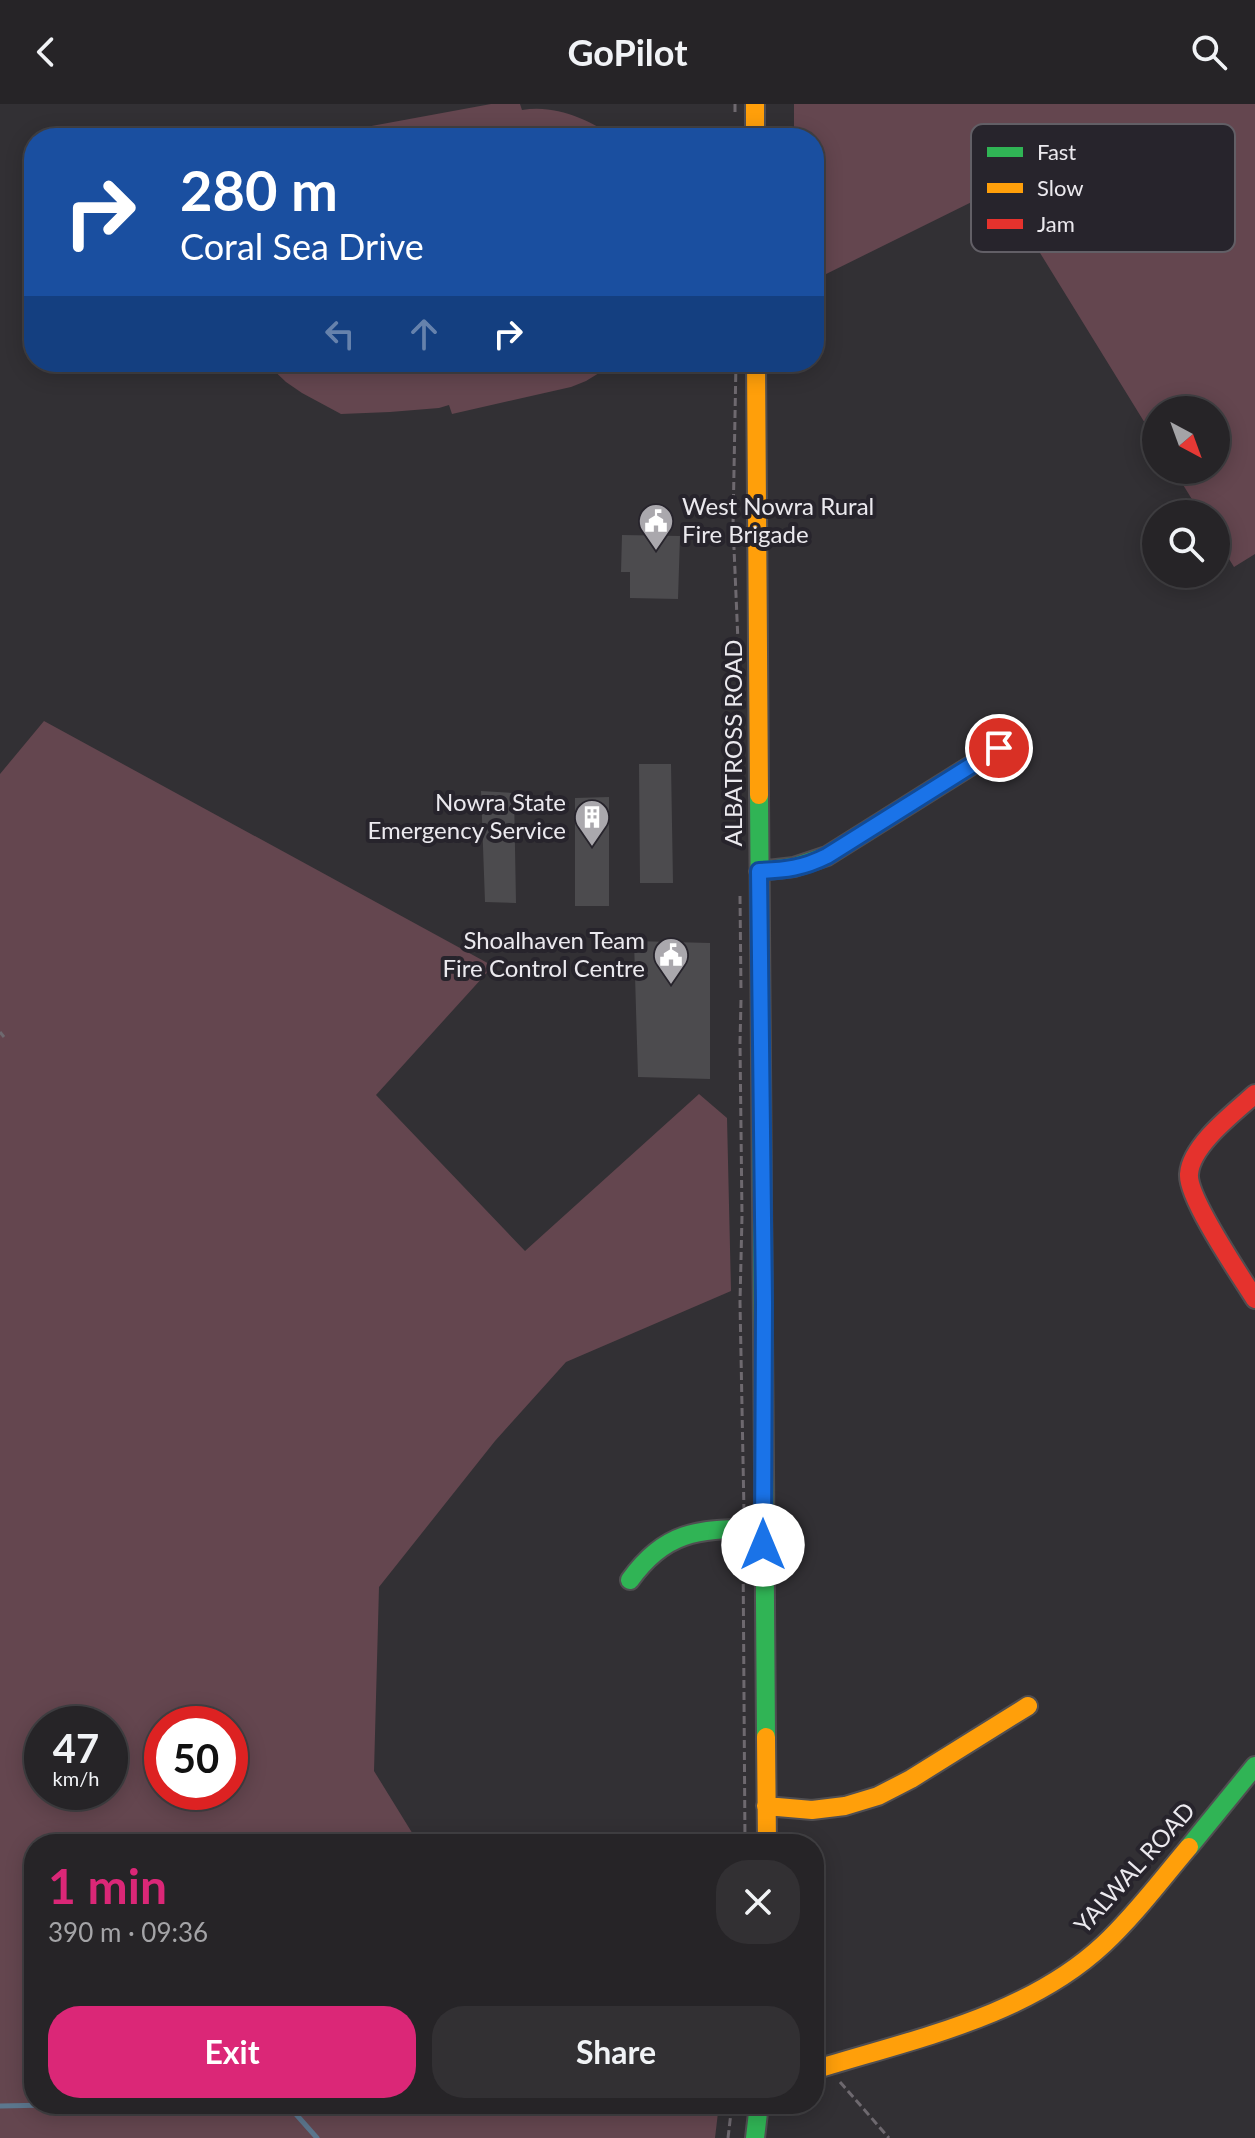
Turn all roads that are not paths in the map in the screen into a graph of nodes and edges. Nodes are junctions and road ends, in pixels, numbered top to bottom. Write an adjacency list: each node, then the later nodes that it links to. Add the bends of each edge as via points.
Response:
1 (755, 104): 2 (main road)
2 (755, 128)
3 (756, 372): 5 (main road, ALBATROSS ROAD)
4 (999, 748): 5 (main road, via 818,860)
5 (759, 871): 8 (main road, ALBATROSS ROAD)
6 (1255, 1094): 7 (main road, via 1214,1132 1189,1176 1196,1200)
7 (1255, 1299)
8 (763, 1528): 9 (main road, via 676,1537 647,1558); 12 (main road, ALBATROSS ROAD)
9 (630, 1580)
10 (1028, 1706): 12 (main road, via 878,1796 812,1810)
11 (1255, 1766): 14 (main road, YALWAL ROAD, via 1134,1913 1072,1969 980,2018)
12 (766, 1806): 13 (main road, ALBATROSS ROAD)
13 (767, 1834)
14 (824, 2068)
15 (758, 2114): 16 (main road)
16 (755, 2138)

